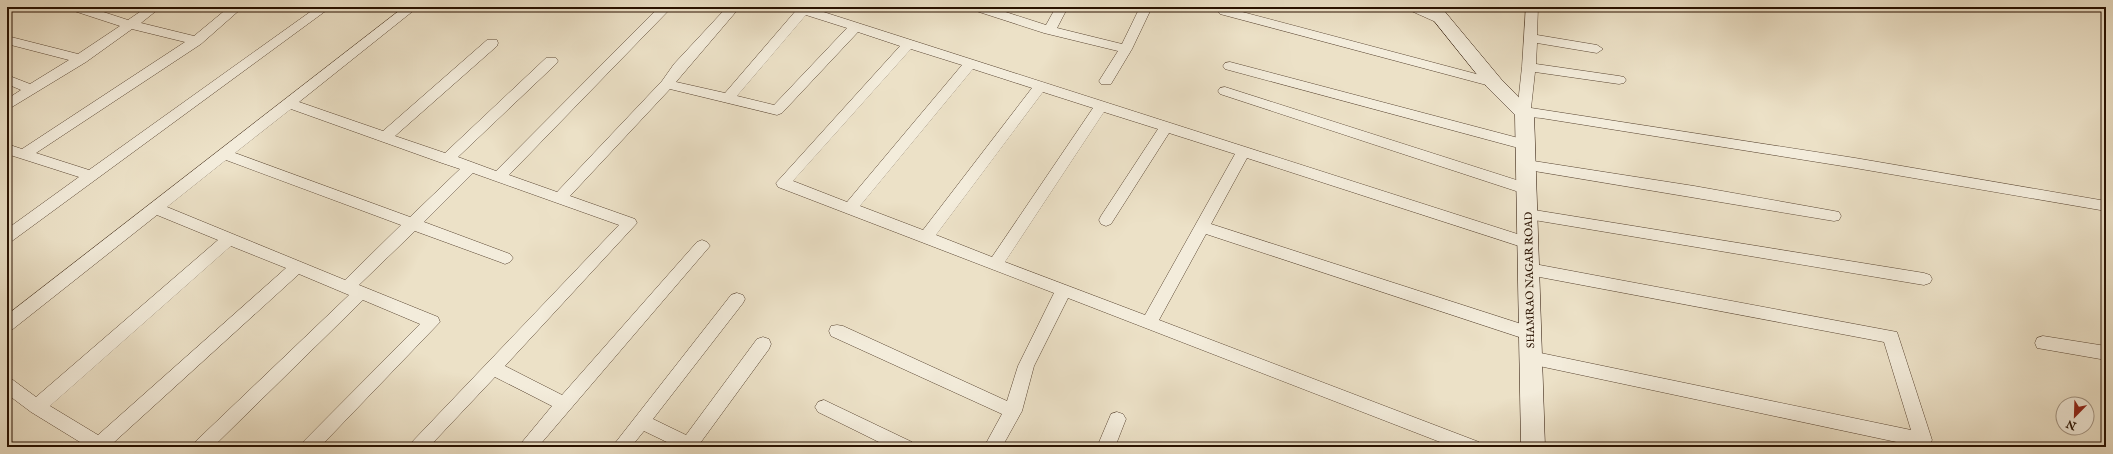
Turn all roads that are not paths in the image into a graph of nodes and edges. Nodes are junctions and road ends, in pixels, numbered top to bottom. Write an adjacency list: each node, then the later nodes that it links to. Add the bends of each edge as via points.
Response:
1 (75, 7): 16 (street)
2 (155, 7): 16 (street)
3 (237, 7): 21 (street)
4 (325, 7): 53 (street)
5 (412, 7): 40 (street)
6 (666, 7): 54 (street)
7 (734, 7): 35 (street, via 679,67)
8 (978, 7): 18 (street)
9 (1062, 7): 18 (street)
10 (1146, 7): 24 (street)
11 (1225, 7): 34 (street, via 1224,11)
12 (1413, 7): 15 (street)
13 (1532, 7): 19 (street)
14 (805, 9): 17 (street); 39 (street)
15 (1437, 13): 34 (street)
16 (131, 25): 21 (street); 26 (street)
17 (855, 27): 23 (street); 39 (street, via 777,110)
18 (1049, 30): 24 (street)
19 (1531, 38): 25 (street); 30 (street)
20 (7, 40): 26 (street)
21 (196, 41): 48 (street)
22 (492, 43): 45 (street)
23 (909, 44): 28 (street); 59 (street, via 783,183)
24 (1126, 48): 33 (street)
25 (1597, 49)
26 (81, 59): 37 (street)
27 (551, 61): 51 (street)
28 (970, 64): 36 (street); 59 (street)
29 (1230, 66): 50 (street)
30 (1529, 67): 32 (street); 43 (street)
31 (7, 79): 37 (street)
32 (1619, 80)
33 (1106, 81)
34 (1494, 83): 43 (street)
35 (667, 84): 39 (street); 56 (street)
36 (1040, 87): 42 (street); 66 (street)
37 (32, 90): 41 (street)
38 (1225, 91): 55 (street)
39 (728, 98)
40 (288, 103): 45 (street); 49 (street)
41 (7, 105)
42 (1101, 106): 44 (street); 71 (street)
43 (1524, 113): 50 (street, SHAMRAO NAGAR ROAD); 57 (street, via 1541,113)
44 (1166, 127): 47 (street); 62 (street)
45 (386, 137): 51 (street)
46 (7, 148): 48 (street)
47 (1243, 152): 64 (street); 68 (street)
48 (25, 154): 53 (street)
49 (224, 154): 58 (street); 63 (street)
50 (1527, 155): 55 (street, SHAMRAO NAGAR ROAD); 61 (street, via 1694,191)
51 (447, 159): 52 (street)
52 (471, 167): 54 (street); 63 (street)
53 (91, 176): 65 (street)
54 (499, 177): 56 (street)
55 (1527, 189): 60 (street, SHAMRAO NAGAR ROAD)
56 (560, 198): 86 (street, via 630,223)
57 (2106, 206)
58 (155, 208): 67 (street); 79 (street)
59 (850, 208): 66 (street)
60 (1528, 214): 68 (street, SHAMRAO NAGAR ROAD); 74 (street)
61 (1834, 216)
62 (1106, 220)
63 (413, 224): 70 (street); 75 (street)
64 (1202, 227): 78 (street); 81 (street)
65 (11, 230)
66 (926, 237): 71 (street)
67 (229, 239): 72 (street); 89 (street)
68 (1528, 243): 73 (street, SHAMRAO NAGAR ROAD)
69 (702, 246): 88 (street)
70 (505, 258)
71 (995, 264): 76 (street)
72 (298, 267): 75 (street); 94 (street)
73 (1529, 269): 81 (street, SHAMRAO NAGAR ROAD); 85 (street, via 1891,337 1923,440)
74 (1924, 280)
75 (354, 290): 96 (street); 97 (street, via 432,322)
76 (1064, 290): 78 (street); 91 (street, via 1026,366)
77 (738, 299): 93 (street)
78 (1149, 323): 104 (street)
79 (7, 324)
80 (837, 331): 91 (street)
81 (1531, 334): 85 (street, SHAMRAO NAGAR ROAD)
82 (2043, 343): 84 (street)
83 (764, 344): 95 (street)
84 (2106, 353)
85 (1531, 358): 105 (street, SHAMRAO NAGAR ROAD)
86 (492, 368): 88 (street); 98 (street)
87 (7, 385): 89 (street)
88 (565, 404): 99 (street)
89 (37, 407): 94 (street)
90 (824, 407): 101 (street)
91 (1013, 411): 102 (street)
92 (1117, 419): 103 (street)
93 (641, 422): 95 (street); 100 (street)
94 (101, 446)
95 (692, 446)
96 (201, 447)
97 (309, 447)
98 (418, 447)
99 (527, 447)
100 (621, 447)
101 (906, 447)
102 (993, 447)
103 (1106, 447)
104 (1473, 447)
105 (1533, 447)

